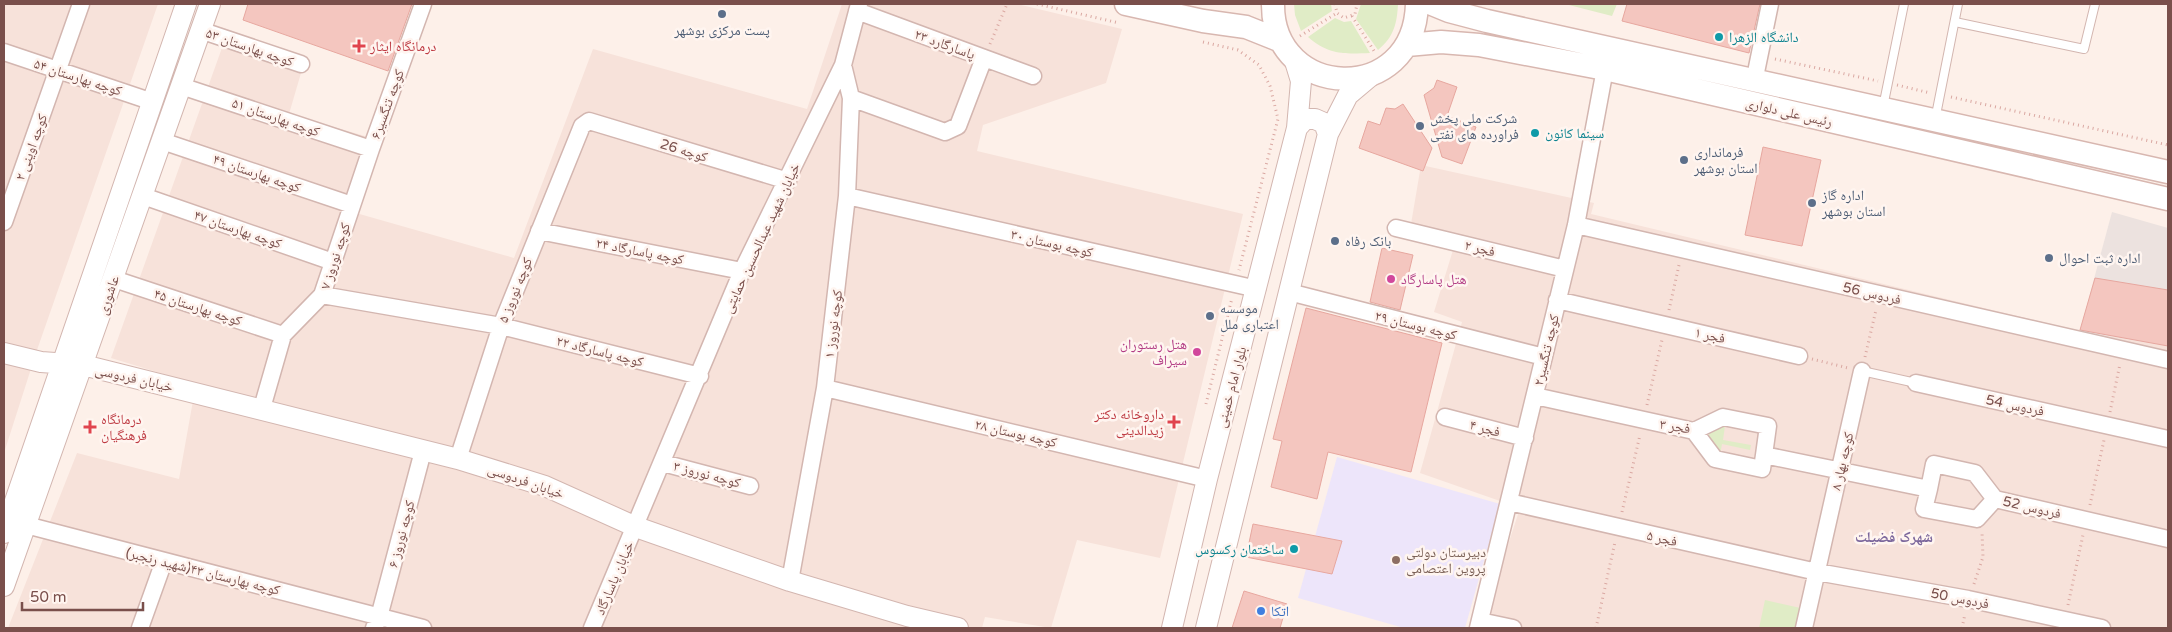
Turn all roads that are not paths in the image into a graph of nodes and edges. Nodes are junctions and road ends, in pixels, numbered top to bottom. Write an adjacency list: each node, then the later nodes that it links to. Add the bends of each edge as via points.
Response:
1 (81, 4): 28 (street, کوچه اوینی ۲)
2 (186, 4): 33 (street, عاشوری)
3 (210, 4): 17 (street, عاشوری)
4 (423, 4): 40 (street, کوچه تنگسیر۶)
5 (1220, 4): 18 (main road)
6 (1273, 4): 19 (main road, via 1273,18)
7 (1417, 4): 20 (main road, via 1416,22)
8 (1432, 4): 15 (main road, رئیس علی دلواری)
9 (1770, 4): 30 (street)
10 (1904, 4): 34 (lane)
11 (1958, 4): 16 (lane)
12 (2095, 4): 16 (lane, via 2084,49)
13 (858, 7): 23 (street, پاسارگارد ۲۳); 26 (street, خیابان شهید عبدالحسین حمایتی)
14 (1125, 14): 18 (main road)
15 (1487, 22): 21 (main road, via 1475,28 1474,41); 30 (main road, رئیس علی دلواری)
16 (1955, 22): 35 (lane)
17 (200, 30): 25 (street, کوچه بهارستان ۵۳); 31 (street, عاشوری)
18 (1201, 31): 19 (main road, via 1246,27)
19 (1295, 42): 24 (main road, via 1311,71 1331,78 1352,79); 37 (street, بلوار امام خمینی, via 1301,81)
20 (1408, 45): 21 (main road, رئیس علی دلواری, via 1441,42); 24 (main road, via 1391,64)
21 (1479, 45): 27 (main road, رئیس علی دلواری)
22 (4, 52): 28 (street, کوچه بهارستان ۵۴)
23 (984, 58): 29 (street, پاسارگارد ۲۳); 32 (street, via 958,126 952,130 944,132)
24 (1375, 60): 38 (street, via 1348,95)
25 (301, 64)
26 (843, 65): 32 (street, کوچه نوروز ۱); 42 (street, خیابان شهید عبدالحسین حمایتی)
27 (1605, 70): 45 (main road, رئیس علی دلواری); 48 (street, کوچه تنگسیر۲)
28 (58, 71): 33 (street, کوچه بهارستان ۵۴); 47 (street, کوچه اوینی ۲)
29 (1034, 76)
30 (1754, 82): 34 (main road, رئیس علی دلواری)
31 (181, 86): 39 (street, عاشوری); 40 (street, کوچه بهارستان ۵۱)
32 (851, 98): 44 (street, کوچه نوروز ۱)
33 (153, 102): 65 (street, عاشوری)
34 (1883, 110): 35 (main road, رئیس علی دلواری)
35 (1935, 121): 41 (main road, رئیس علی دلواری)
36 (582, 126): 42 (street, کوچه 26, via 589,121); 50 (street, کوچه نوروز ۵)
37 (1297, 128): 38 (street, via 1305,119 1315,118 1324,123); 55 (street, بلوار امام خمینی)
38 (1328, 134): 56 (street)
39 (162, 142): 43 (street, عاشوری); 46 (street, کوچه بهارستان ۴۹)
40 (370, 149): 46 (street, کوچه تنگسیر۶)
41 (2168, 172)
42 (788, 181): 53 (street, خیابان شهید عبدالحسین حمایتی)
43 (143, 196): 51 (street, کوچه بهارستان ۴۷); 54 (street, عاشوری)
44 (848, 196): 55 (street, کوچه بوستان ۳۰); 70 (street, کوچه نوروز ۱)
45 (2168, 199)
46 (352, 205): 51 (street, کوچه نوروز ۷)
47 (4, 222)
48 (1576, 225): 52 (street, کوچه تنگسیر۲); 64 (street, فردوس 56)
49 (1396, 228): 52 (street, فجر ۲)
50 (539, 231): 53 (street, کوچه پاسارگاد ۲۴); 59 (street, کوچه نوروز ۵)
51 (333, 262): 57 (street, کوچه نوروز ۷)
52 (1565, 269): 58 (street, کوچه تنگسیر۲)
53 (742, 271): 68 (street, خیابان شهید عبدالحسین حمایتی)
54 (114, 279): 60 (street, کوچه بهارستان ۴۵); 66 (street, عاشوری)
55 (1256, 290): 82 (street, بلوار امام خمینی)
56 (1289, 292): 63 (street, کوچه بوستان ۲۹); 103 (street)
57 (322, 296): 59 (street, کوچه پاسارگاد ۲۲); 60 (street, کوچه نوروز ۷)
58 (1558, 300): 62 (street, فجر ۱); 63 (street, کوچه تنگسیر۲)
59 (501, 326): 68 (street, کوچه پاسارگاد ۲۲); 79 (street, کوچه نوروز ۵)
60 (283, 335): 72 (street, کوچه نوروز ۷)
61 (4, 354): 65 (street, خیابان فردوسی)
62 (1799, 356)
63 (1544, 357): 71 (street, کوچه تنگسیر۲)
64 (2168, 360)
65 (61, 364): 66 (street, خیابان فردوسی); 89 (street, عاشوری)
66 (83, 366): 72 (street, خیابان فردوسی); 87 (street, عاشوری)
67 (1862, 371): 69 (lane, فردوس 54); 81 (street, کوچه بهار ۸)
68 (700, 376): 80 (street, خیابان شهید عبدالحسین حمایتی)
69 (1916, 383): 76 (street, فردوس 54)
70 (825, 388): 82 (street, کوچه بوستان ۲۸); 93 (street, کوچه نوروز ۱)
71 (1535, 396): 74 (street, فجر ۳); 75 (street, کوچه تنگسیر۲)
72 (262, 408): 77 (street, خیابان فردوسی)
73 (1444, 417): 75 (street, فجر ۴)
74 (1694, 431): 78 (street, via 1716,459 1762,469); 78 (street, فجر ۳, via 1723,417 1768,426)
75 (1524, 438): 86 (street, کوچه تنگسیر۲)
76 (2168, 439)
77 (423, 451): 79 (street, خیابان فردوسی); 95 (street, کوچه نوروز ۶)
78 (1764, 455): 81 (street)
79 (458, 458): 88 (street, خیابان فردوسی, via 545,486)
80 (663, 463): 83 (street, کوچه نوروز ۳); 88 (street, خیابان شهید عبدالحسین حمایتی)
81 (1840, 470): 84 (street); 92 (street, کوچه بهار ۸)
82 (1207, 479): 102 (street, بلوار امام خمینی)
83 (750, 486)
84 (1929, 489): 85 (street, فردوس 52, via 1934,464 1975,473); 85 (street, via 1924,509 1977,519)
85 (1995, 499): 90 (street, فردوس 52)
86 (1509, 502): 92 (street, فجر ۵); 97 (street, کوچه تنگسیر۲)
87 (26, 525): 91 (street, کوچه بهارستان ۴۳(شهید رنجبر)); 94 (street, عاشوری)
88 (636, 527): 93 (street, خیابان فردوسی); 100 (street, خیابان پاسارگاد)
89 (4, 533)
90 (2168, 539)
91 (164, 561): 95 (street, کوچه بهارستان ۴۳(شهید رنجبر)); 98 (street)
92 (1817, 572): 105 (street, کوچه بهار ۸); 106 (street, فردوس 50, via 1968,599)
93 (790, 581): 96 (street, خیابان فردوسی)
94 (4, 586)
95 (377, 622): 99 (street, کوچه بهارستان ۴۳(شهید رنجبر))
96 (904, 622): 101 (street, خیابان فردوسی)
97 (1479, 624): 104 (street)
98 (140, 628)
99 (423, 628)
100 (592, 628)
101 (958, 628)
102 (1172, 628)
103 (1206, 628)
104 (1513, 628)
105 (1804, 628)
106 (2102, 628)

